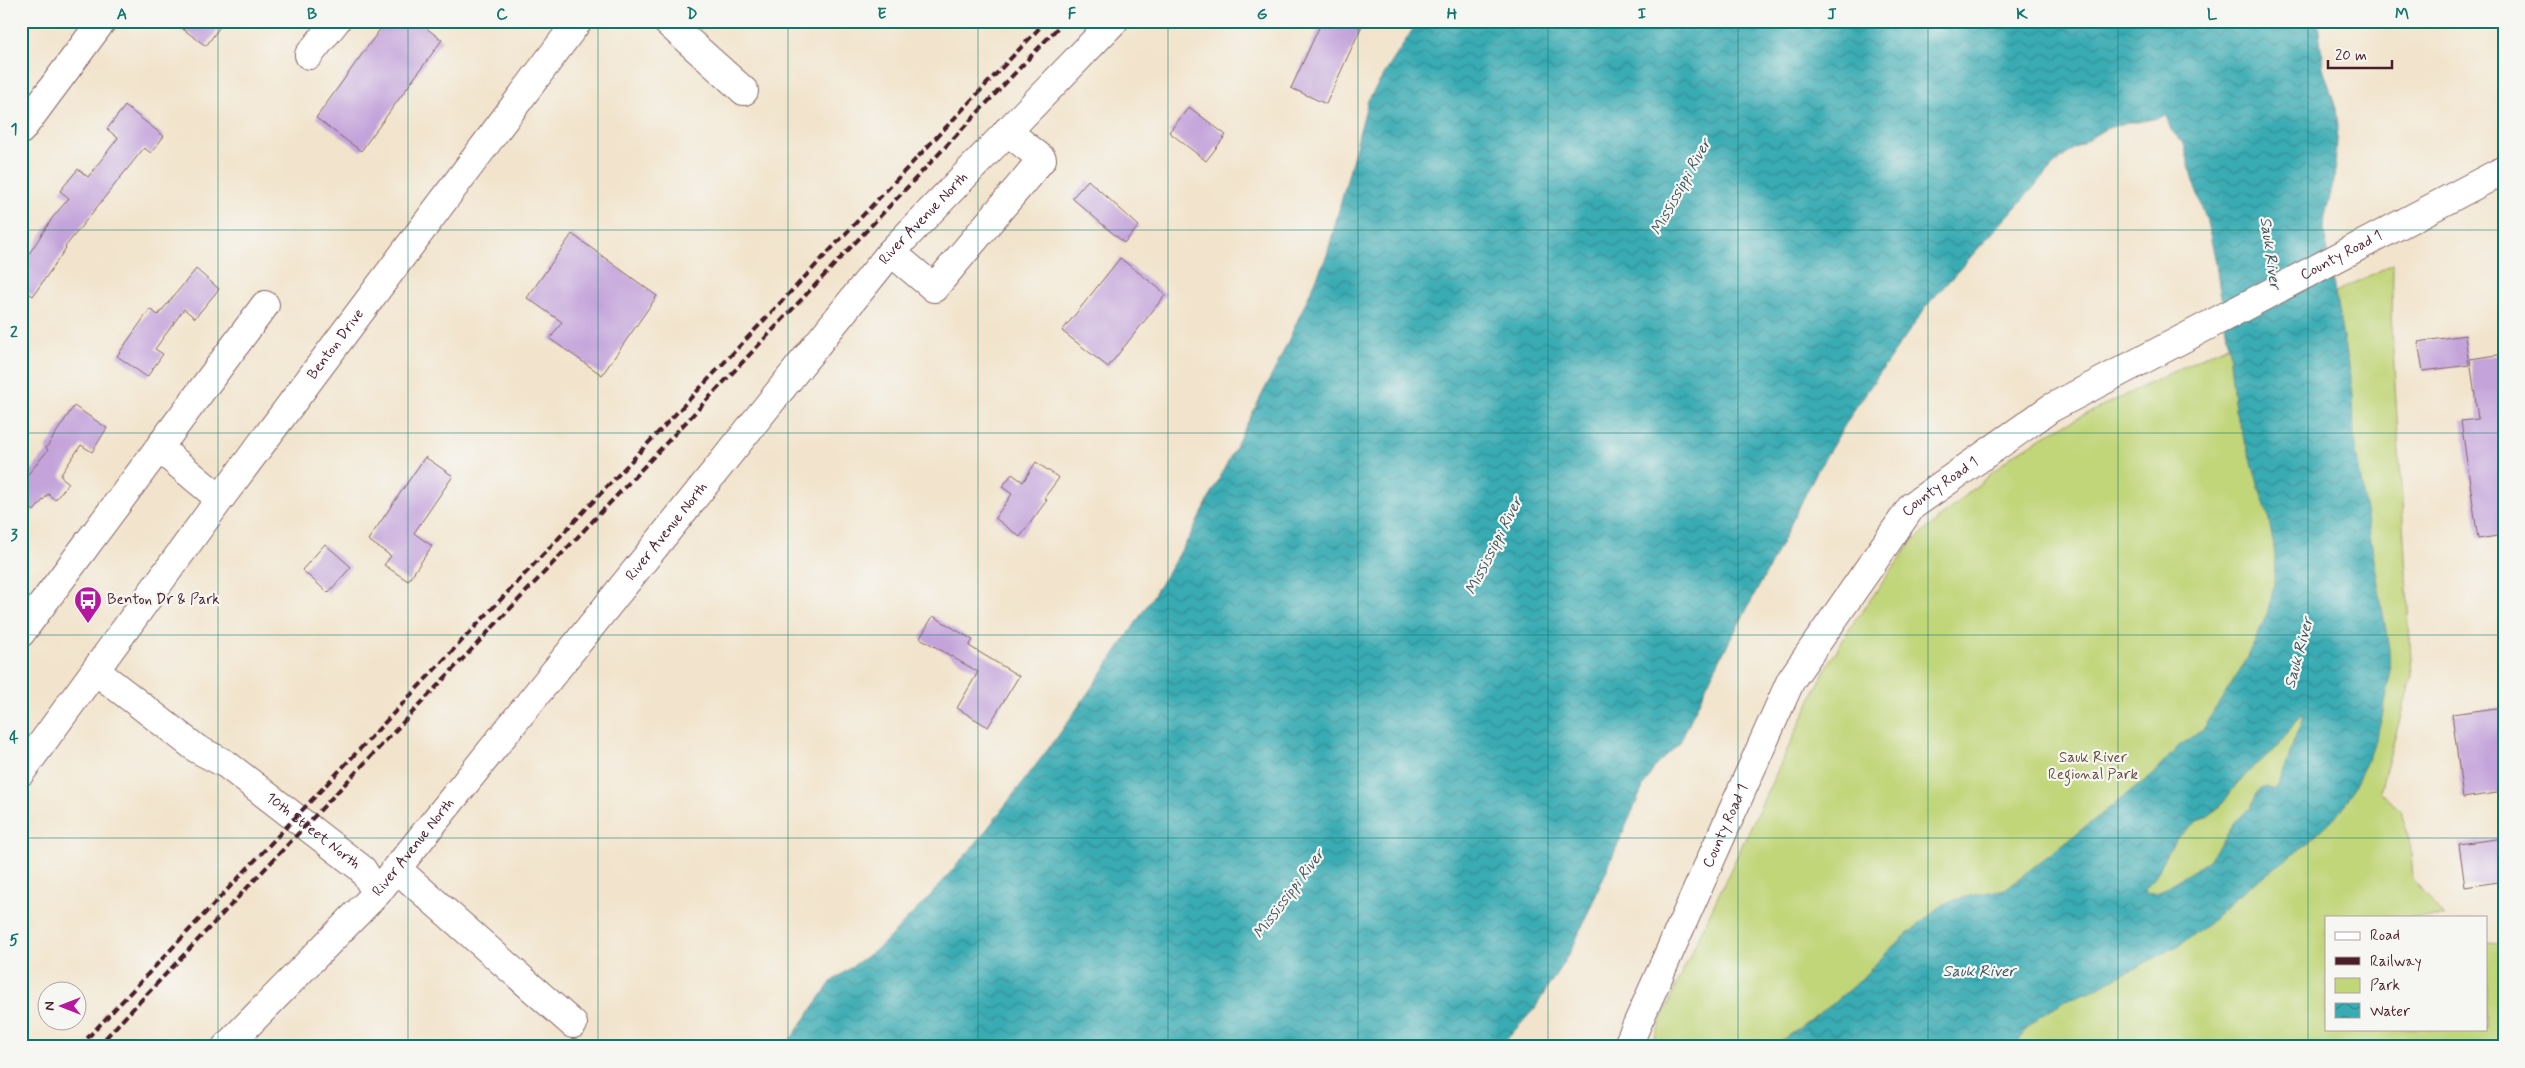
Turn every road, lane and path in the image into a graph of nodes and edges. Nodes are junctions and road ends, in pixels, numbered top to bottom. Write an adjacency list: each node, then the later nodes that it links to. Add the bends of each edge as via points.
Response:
1 (102, 21): 8 (street)
2 (336, 21): 6 (street)
3 (578, 21): 14 (street, Benton Drive)
4 (666, 21): 7 (street)
5 (1114, 21): 9 (street, River Avenue North)
6 (309, 55)
7 (744, 91)
8 (21, 130)
9 (1007, 131): 11 (street, River Avenue North); 11 (street, via 1042,159 934,288)
10 (2504, 170): 22 (street, County Road 1, via 2052,408 1912,506 1790,680)
11 (890, 252): 18 (street, River Avenue North)
12 (265, 305): 13 (street)
13 (159, 448): 14 (street); 15 (street)
14 (220, 499): 16 (street, Benton Drive)
15 (21, 634)
16 (96, 670): 17 (street, Benton Drive); 19 (street, 10th Street North, via 197,749 216,774 349,882)
17 (21, 772)
18 (396, 868): 19 (street, River Avenue North); 20 (street)
19 (377, 893): 21 (street, River Avenue North)
20 (573, 1024)
21 (226, 1047)
22 (1627, 1047)

